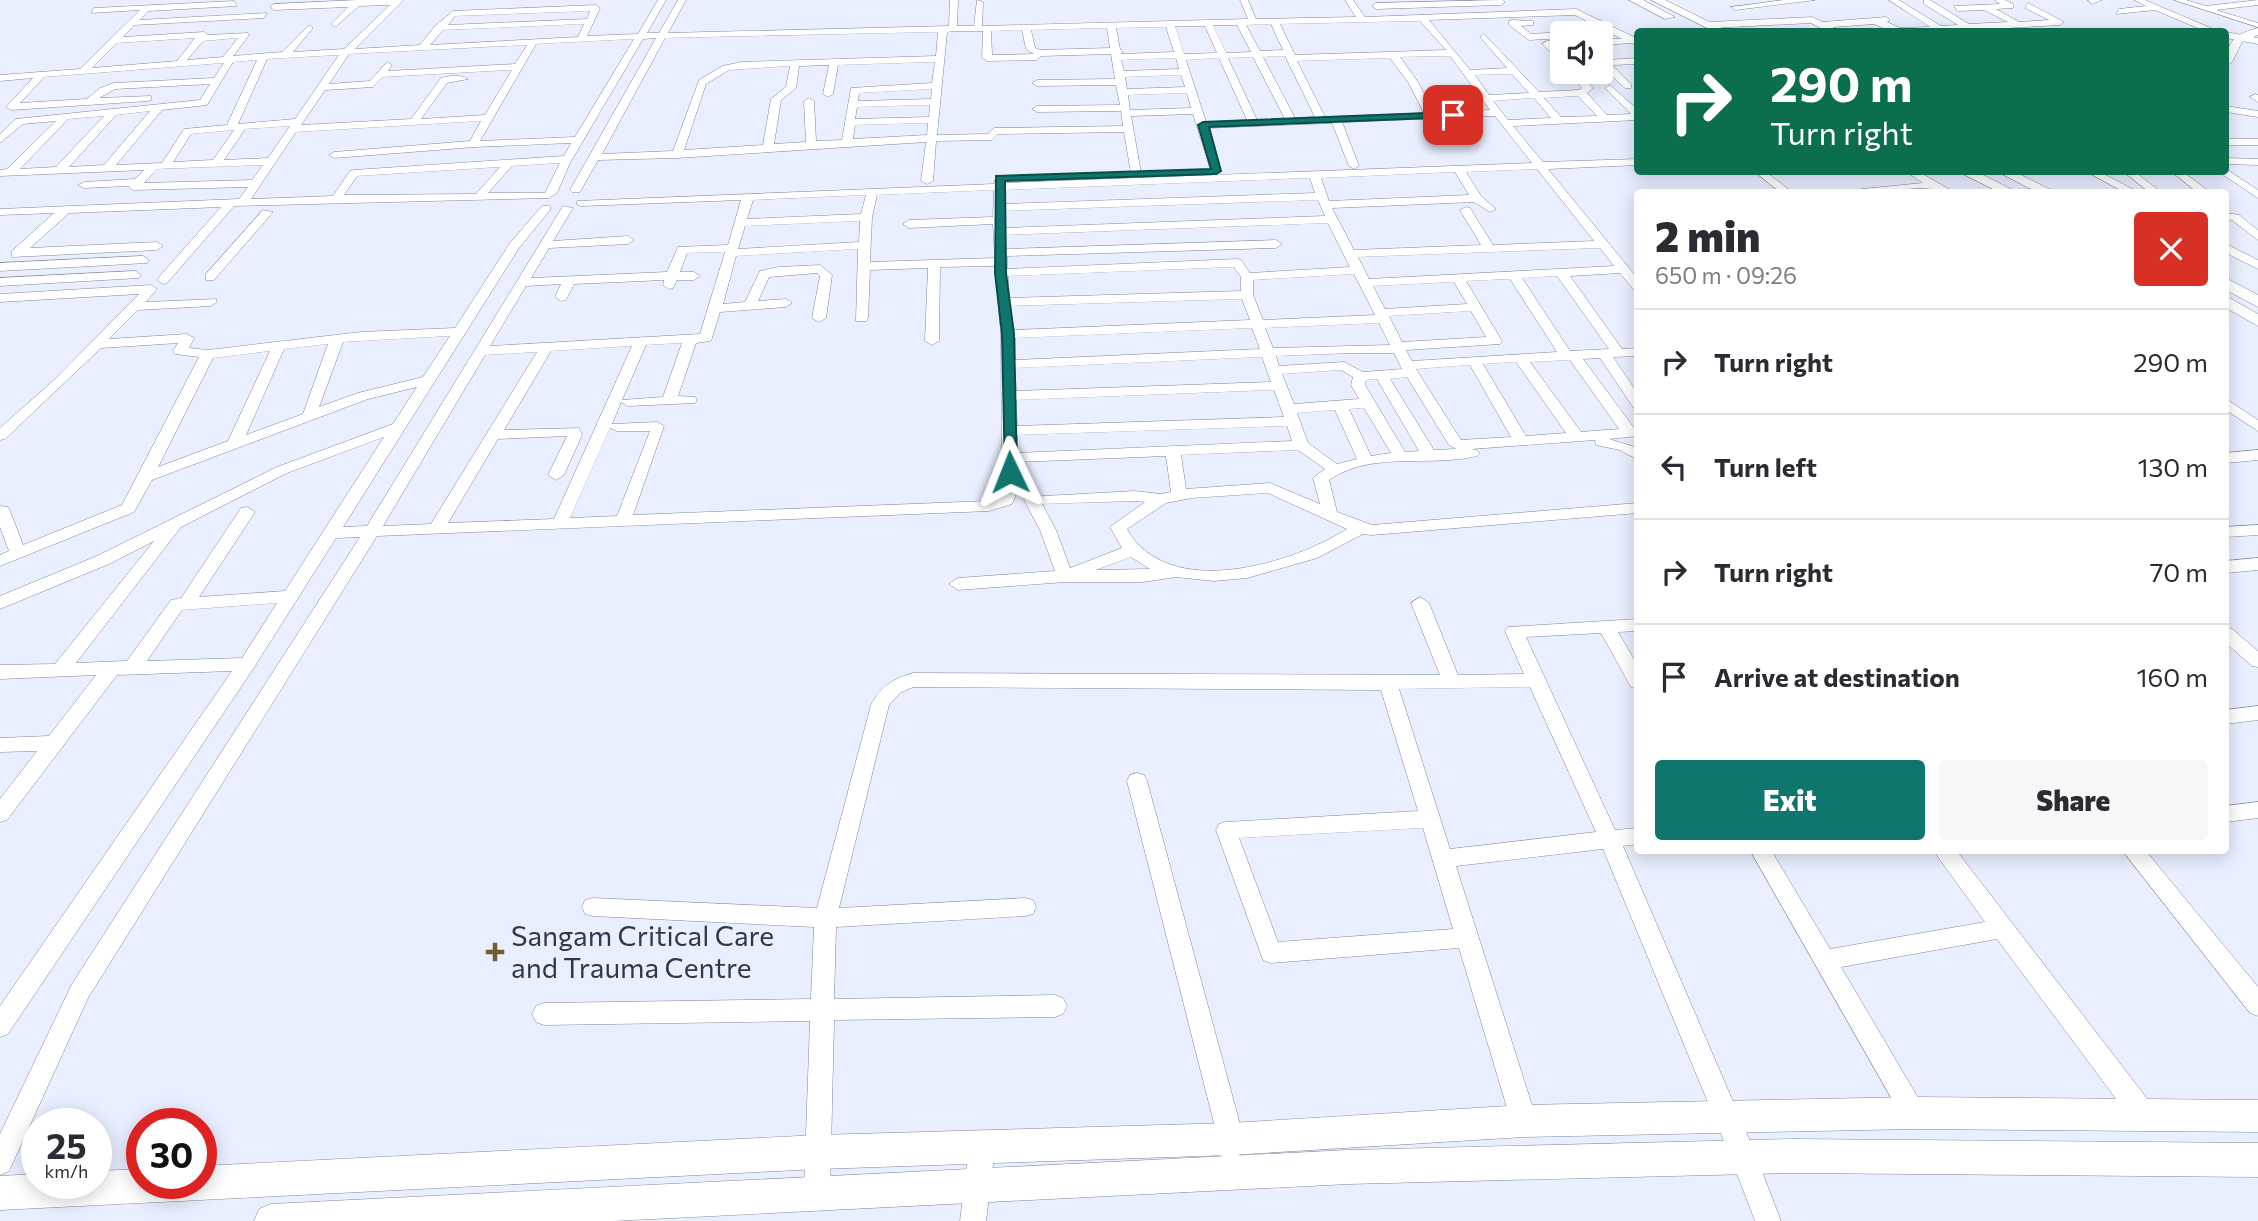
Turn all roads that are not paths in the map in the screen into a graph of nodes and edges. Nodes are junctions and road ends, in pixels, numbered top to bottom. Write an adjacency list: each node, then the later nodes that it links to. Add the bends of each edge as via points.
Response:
1 (158, 0): 39 (street)
2 (282, 0): 37 (street)
3 (662, 0): 89 (street)
4 (682, 0): 90 (street)
5 (954, 0): 84 (street)
6 (1244, 0): 59 (street)
7 (1349, 0): 52 (street)
8 (1623, 0): 67 (main road)
9 (1634, 0): 76 (main road)
10 (1645, 0): 77 (main road)
11 (1656, 0): 78 (main road)
12 (1747, 0): 32 (street)
13 (1795, 0): 32 (street); 33 (street)
14 (1893, 0): 82 (street)
15 (1998, 0): 38 (street, via 2010,6)
16 (2098, 0): 22 (street)
17 (2138, 0): 41 (street)
18 (2178, 0): 42 (street)
19 (2234, 0): 30 (street)
20 (399, 1): 29 (street); 105 (street)
21 (1500, 1): 28 (street); 60 (street)
22 (2092, 1)
23 (236, 2): 27 (street); 50 (street)
24 (979, 2): 74 (street)
25 (1927, 2): 70 (street)
26 (2258, 2): 30 (street)
27 (191, 3): 39 (street)
28 (1428, 3): 34 (street); 48 (street)
29 (357, 4): 31 (street); 63 (street)
30 (2244, 4): 42 (street)
31 (319, 5): 37 (street); 68 (street)
32 (1758, 5): 35 (street)
33 (1809, 5): 80 (street)
34 (1376, 6)
35 (1735, 6)
36 (2028, 6): 65 (street, via 2060,22)
37 (274, 7): 46 (street)
38 (1986, 7): 40 (street); 47 (street)
39 (147, 8): 43 (street); 61 (street)
40 (1957, 8)
41 (2157, 8): 44 (street); 83 (street)
42 (2202, 9): 71 (street)
43 (94, 11)
44 (2119, 12)
45 (1849, 13): 57 (street)
46 (264, 15): 50 (street); 87 (street)
47 (2001, 16): 49 (street); 65 (street)
48 (1439, 17): 51 (street); 60 (street, via 1501,15)
49 (1971, 17)
50 (221, 18): 61 (street); 92 (street)
51 (1422, 18): 52 (street); 106 (street)
52 (1362, 19): 55 (street)
53 (1896, 19): 57 (street)
54 (589, 21): 73 (street); 73 (street, via 596,8 453,14); 94 (street)
55 (1273, 21): 59 (street); 117 (street)
56 (1591, 21): 60 (street, via 1576,12)
57 (1872, 21): 80 (street); 81 (street)
58 (1240, 22): 59 (street); 62 (street); 109 (street)
59 (1253, 22)
60 (1515, 22): 75 (street); 88 (street, via 1530,41)
61 (132, 23): 95 (street)
62 (1208, 23): 64 (street); 116 (street)
63 (335, 24)
64 (1170, 24): 66 (street); 115 (street)
65 (2018, 24): 70 (street)
66 (1111, 25): 69 (street); 108 (street)
67 (1673, 25)
68 (297, 26)
69 (1026, 27): 74 (street); 113 (street)
70 (1968, 27): 82 (street)
71 (2257, 27): 91 (main road)
72 (309, 28): 110 (street)
73 (438, 28): 103 (street)
74 (982, 28): 84 (street); 113 (street, via 987,58)
75 (1550, 28)
76 (1705, 28)
77 (1706, 28)
78 (1706, 28)
79 (1720, 28): 80 (street, via 1812,20)
80 (1838, 28)
81 (1891, 28)
82 (1938, 28)
83 (2206, 28)
84 (948, 29): 86 (street); 120 (street)
85 (1613, 31): 96 (street)
86 (753, 33): 90 (street); 101 (street)
87 (245, 35): 92 (street); 121 (street)
88 (1550, 35)
89 (643, 36): 90 (street); 94 (street); 196 (street)
90 (662, 36): 206 (street)
91 (2230, 36): 97 (street)
92 (202, 37): 95 (street); 128 (street)
93 (1484, 37): 131 (street)
94 (581, 39): 98 (street)
95 (115, 40): 135 (street)
96 (1634, 41)
97 (2258, 41)
98 (533, 42): 102 (street); 107 (street)
99 (1613, 42): 100 (street)
100 (1634, 42)
101 (749, 44)
102 (465, 45): 103 (street); 139 (street)
103 (422, 48): 104 (street)
104 (400, 49): 105 (street); 124 (street)
105 (346, 52): 110 (street); 147 (street)
106 (1453, 53): 114 (street); 136 (street)
107 (526, 54): 111 (street); 133 (street)
108 (1118, 54): 113 (street); 115 (street); 143 (street)
109 (1257, 54): 116 (street); 117 (street); 181 (street)
110 (285, 55): 118 (street)
111 (514, 55)
112 (745, 55): 130 (street)
113 (1037, 55): 142 (street)
114 (1393, 55): 117 (street); 172 (street)
115 (1181, 56): 116 (street); 134 (street)
116 (1222, 56): 186 (street)
117 (1290, 56): 178 (street)
118 (262, 57): 121 (street); 190 (street)
119 (430, 59): 123 (street)
120 (940, 59): 127 (street); 145 (street)
121 (228, 60): 128 (street); 141 (street)
122 (404, 60): 124 (street)
123 (417, 60)
124 (391, 61): 137 (street)
125 (1613, 61): 126 (street)
126 (1634, 61)
127 (834, 62): 129 (street); 151 (street)
128 (179, 64): 135 (street)
129 (795, 64): 130 (street); 202 (street, via 791,88 776,99)
130 (741, 65): 205 (street, via 702,82)
131 (1515, 71): 136 (street); 152 (street)
132 (1613, 71): 146 (street)
133 (515, 72): 139 (street); 174 (street)
134 (1186, 72): 143 (street); 149 (street)
135 (81, 73): 138 (street)
136 (1466, 73): 154 (street)
137 (380, 74): 139 (street); 147 (street, via 373,84)
138 (40, 76): 140 (street); 160 (street)
139 (446, 76): 183 (street)
140 (0, 78)
141 (217, 81): 153 (street); 155 (street, via 114,86)
142 (1037, 83): 143 (street); 162 (street)
143 (1122, 83): 149 (street); 164 (street)
144 (1584, 84): 150 (street, via 1588,88)
145 (938, 86): 157 (street); 159 (street, via 859,89 852,92)
146 (1628, 86)
147 (322, 87): 189 (street)
148 (1610, 88): 167 (street)
149 (1192, 90): 165 (street)
150 (1581, 93): 152 (street); 176 (street)
151 (828, 94)
152 (1537, 95): 154 (street); 182 (street)
153 (208, 96): 155 (street); 161 (street, via 203,103)
154 (1485, 97): 168 (street)
155 (91, 100): 158 (street)
156 (809, 101): 201 (street)
157 (936, 102): 159 (street); 177 (street)
158 (54, 103): 160 (street); 175 (street)
159 (851, 104): 184 (street)
160 (5, 107)
161 (158, 108): 166 (street); 217 (street)
162 (1037, 109): 164 (street); 193 (street)
163 (2229, 109): 169 (street)
164 (1126, 111): 165 (street); 192 (street)
165 (1199, 111): 188 (street)
166 (113, 112): 171 (street); 219 (street)
167 (1634, 112)
168 (1497, 114): 172 (street); 187 (street)
169 (2258, 114)
170 (2239, 115): 191 (street)
171 (66, 116): 175 (street); 221 (street)
172 (1431, 116): 179 (street)
173 (1634, 116): 176 (street)
174 (488, 118): 183 (street); 200 (street)
175 (36, 119): 180 (street)
176 (1605, 119): 182 (street)
177 (934, 120): 184 (street); 194 (street)
178 (1321, 120): 179 (street); 181 (street)
179 (1336, 120): 215 (street)
180 (20, 121): 185 (street); 195 (street)
181 (1291, 121): 186 (street)
182 (1559, 121): 187 (street)
183 (414, 122): 189 (street)
184 (849, 122): 199 (street)
185 (0, 123)
186 (1253, 123): 188 (street)
187 (1505, 124): 213 (street)
188 (1203, 125): 220 (street)
189 (295, 126): 190 (street); 208 (street)
190 (237, 127): 214 (street); 216 (street, via 188,131)
191 (2258, 127)
192 (1129, 129): 193 (street); 222 (street)
193 (1036, 130): 194 (street, via 994,131 992,137)
194 (933, 137): 199 (street); 234 (street)
195 (0, 140)
196 (579, 140): 200 (street); 207 (street)
197 (2229, 141): 198 (street)
198 (2258, 142)
199 (847, 143): 201 (street)
200 (475, 144): 204 (street)
201 (811, 146): 202 (street)
202 (768, 149): 205 (street)
203 (1634, 154): 213 (street)
204 (334, 155)
205 (677, 155): 206 (street)
206 (595, 157): 258 (street)
207 (567, 159): 212 (street); 262 (street)
208 (270, 161): 214 (street); 238 (street)
209 (2229, 161): 211 (street)
210 (1634, 162): 213 (street)
211 (2258, 162)
212 (509, 163): 255 (street); 260 (street, via 354,173)
213 (1536, 163): 215 (street); 218 (street); 285 (street)
214 (216, 164): 216 (street)
215 (1354, 166): 220 (street)
216 (159, 167): 217 (street); 242 (street)
217 (107, 169): 219 (street)
218 (1459, 170): 224 (street); 259 (street)
219 (59, 171): 221 (street)
220 (1216, 171): 222 (street)
221 (6, 173)
222 (1136, 173): 239 (street)
223 (2229, 174): 236 (street)
224 (1315, 175): 235 (street); 261 (street)
225 (1764, 175): 244 (street)
226 (1917, 175): 243 (street)
227 (1973, 175): 247 (main road)
228 (1994, 175): 248 (main road)
229 (2011, 175): 249 (main road)
230 (2022, 175): 250 (main road)
231 (2098, 175): 251 (street)
232 (2133, 175): 252 (street)
233 (2181, 175): 253 (street)
234 (927, 181): 239 (street); 258 (street)
235 (1164, 181): 239 (street); 263 (street)
236 (2241, 182): 237 (street); 256 (street)
237 (2258, 182)
238 (254, 183): 242 (street); 264 (street)
239 (1000, 183): 254 (street); 276 (street)
240 (108, 184): 241 (street); 242 (street); 268 (street)
241 (85, 185)
242 (136, 185): 265 (street)
243 (1935, 185): 245 (street); 246 (street)
244 (1782, 189)
245 (1907, 189)
246 (1942, 189)
247 (2003, 189)
248 (2023, 189)
249 (2042, 189)
250 (2053, 189)
251 (2126, 189)
252 (2151, 189)
253 (2200, 189)
254 (872, 192): 257 (street); 273 (street)
255 (481, 195): 260 (street); 262 (street)
256 (2258, 195)
257 (748, 196): 258 (street); 279 (street)
258 (577, 198): 262 (street); 262 (street); 286 (street)
259 (1477, 198): 261 (street); 266 (street)
260 (336, 199): 264 (street)
261 (1323, 200): 263 (street); 274 (street)
262 (546, 201): 271 (street); 342 (street)
263 (1171, 202): 276 (street); 281 (street)
264 (232, 206): 265 (street); 271 (street); 275 (street); 314 (street)
265 (110, 207): 268 (street)
266 (1490, 209)
267 (65, 210): 268 (street); 270 (street); 275 (street)
268 (79, 210)
269 (1466, 210): 290 (street)
270 (0, 212)
271 (267, 212): 312 (street)
272 (2229, 214): 282 (street)
273 (866, 217): 279 (street); 287 (street)
274 (1333, 219): 277 (street); 296 (street)
275 (54, 220): 278 (street); 295 (street)
276 (999, 220): 280 (street); 281 (street); 298 (street)
277 (1266, 221): 281 (street); 289 (street, via 1278,249)
278 (0, 222)
279 (740, 223): 292 (street)
280 (909, 225)
281 (1183, 225): 289 (street)
282 (2252, 226): 283 (street)
283 (2258, 236)
284 (628, 240): 286 (street)
285 (1603, 244): 290 (street); 304 (street)
286 (545, 245): 317 (street)
287 (864, 245): 292 (street); 302 (street)
288 (157, 246): 295 (street)
289 (1190, 247): 298 (street); 299 (street)
290 (1489, 248): 296 (street)
291 (682, 250): 292 (street); 294 (street); 318 (street)
292 (732, 250): 334 (street)
293 (2229, 250): 301 (street)
294 (667, 251)
295 (18, 252): 303 (street)
296 (1351, 254): 310 (street)
297 (143, 260): 303 (street)
298 (1000, 263): 299 (street); 300 (street); 327 (street)
299 (1195, 263): 309 (street, via 1237,263)
300 (934, 264): 302 (street); 347 (street)
301 (2258, 265)
302 (863, 266): 338 (street)
303 (0, 267)
304 (1623, 269): 305 (street); 319 (street)
305 (1560, 271): 306 (street); 358 (street)
306 (1512, 273): 311 (street); 357 (street)
307 (135, 275): 316 (street)
308 (694, 275): 318 (street)
309 (1247, 276): 310 (street); 322 (street)
310 (1362, 276): 311 (street); 336 (street)
311 (1457, 276): 333 (street)
312 (210, 278)
313 (622, 278): 315 (street); 318 (street); 321 (street)
314 (163, 280)
315 (569, 280): 317 (street); 324 (street)
316 (0, 282)
317 (523, 282): 353 (street)
318 (670, 282)
319 (1634, 282)
320 (2229, 285): 328 (main road)
321 (615, 294)
322 (1247, 295): 327 (street); 341 (street)
323 (2229, 295): 335 (main road)
324 (561, 297)
325 (0, 298): 332 (street, via 151,289)
326 (211, 302): 332 (street)
327 (1003, 302): 343 (street)
328 (2258, 302)
329 (786, 303): 331 (street)
330 (2229, 303): 340 (main road)
331 (750, 305): 334 (street); 337 (street, via 764,274 820,269 826,275)
332 (135, 306): 349 (street)
333 (1475, 307): 336 (street); 352 (street, via 1495,341)
334 (716, 308): 346 (street, via 706,338)
335 (2258, 312)
336 (1382, 316): 341 (street); 352 (street)
337 (819, 318)
338 (861, 318)
339 (2229, 318): 344 (main road)
340 (2258, 321)
341 (1258, 326): 343 (street); 356 (street)
342 (458, 332): 345 (street); 366 (street)
343 (1008, 334): 361 (street)
344 (2258, 336)
345 (337, 339): 350 (street); 377 (street)
346 (690, 339): 348 (street); 371 (street)
347 (932, 341)
348 (642, 342): 351 (street); 410 (street)
349 (97, 344): 355 (street, via 187,338 180,351); 384 (street)
350 (279, 346): 355 (street); 387 (street)
351 (547, 348): 353 (street); 383 (street)
352 (1399, 348): 356 (street); 362 (street)
353 (481, 351): 414 (street)
354 (1634, 352): 358 (street)
355 (208, 354): 399 (street)
356 (1268, 354): 361 (street); 363 (street)
357 (1569, 354): 358 (street); 359 (street); 382 (street)
358 (1611, 354): 369 (street)
359 (1520, 358): 360 (street); 385 (street)
360 (1474, 361): 362 (street); 386 (street)
361 (1008, 364): 368 (street)
362 (1410, 369): 364 (street); 386 (street, via 1457,445)
363 (1274, 370): 365 (street, via 1344,366); 367 (street)
364 (1381, 375): 365 (street); 392 (street)
365 (1360, 376): 373 (street, via 1358,385)
366 (428, 380): 377 (street, via 363,396); 379 (street)
367 (1280, 386): 368 (street); 376 (street)
368 (1008, 396): 381 (street)
369 (1634, 397)
370 (690, 400): 371 (street)
371 (670, 401): 372 (street)
372 (628, 402)
373 (1368, 403): 374 (street); 394 (street)
374 (1340, 405): 376 (street); 396 (street)
375 (2229, 405): 378 (street)
376 (1292, 415): 381 (street); 388 (street)
377 (309, 416): 387 (street)
378 (2255, 423)
379 (398, 427): 409 (street, via 282,470); 416 (street)
380 (617, 427): 408 (street, via 657,426)
381 (1009, 431): 393 (street)
382 (1633, 432): 385 (street)
383 (494, 435): 398 (street, via 574,431); 412 (street)
384 (0, 436)
385 (1577, 437): 386 (street)
386 (1522, 442)
387 (234, 444): 399 (street)
388 (1301, 445): 389 (street); 397 (street)
389 (1174, 450): 393 (street); 401 (street)
390 (1634, 451): 392 (street, via 1598,442)
391 (2258, 455): 395 (street)
392 (1430, 456): 394 (street)
393 (1009, 458): 400 (street)
394 (1401, 458): 396 (street)
395 (2229, 458)
396 (1366, 461): 397 (street)
397 (1335, 469): 407 (street, via 1321,478)
398 (556, 475)
399 (146, 477): 418 (street, via 128,508)
400 (1010, 487): 402 (street); 408 (street, via 1006,501 989,506)
401 (1179, 496): 403 (street); 407 (street, via 1270,488)
402 (1031, 499): 403 (street); 423 (street)
403 (1161, 499): 417 (street, via 1118,527)
404 (1634, 508): 411 (street, via 1372,530)
405 (0, 511): 418 (street)
406 (247, 512): 427 (street)
407 (1330, 514): 411 (street)
408 (623, 521): 410 (street)
409 (178, 522): 426 (street, via 103,560); 435 (street)
410 (560, 523): 412 (street)
411 (1360, 527): 422 (street, via 1349,537 1270,569 1230,576)
412 (436, 529): 414 (street)
413 (2258, 530): 415 (street)
414 (372, 531): 416 (street); 477 (street, via 80,991)
415 (2229, 532)
416 (330, 533): 425 (street)
417 (1133, 550): 422 (street, via 1163,569); 423 (street)
418 (18, 553): 419 (street)
419 (0, 561)
420 (2258, 564): 421 (street)
421 (2229, 567)
422 (1181, 571): 423 (street)
423 (1065, 576): 424 (street)
424 (958, 584)
425 (290, 596): 427 (street); 433 (street)
426 (0, 603)
427 (186, 603): 434 (street, via 177,604)
428 (1420, 603): 439 (street)
429 (1634, 625): 430 (street)
430 (1606, 626): 437 (street); 438 (street, via 1514,631)
431 (2229, 639): 432 (street)
432 (2258, 662)
433 (247, 664): 434 (street); 466 (street)
434 (122, 668): 435 (street); 443 (street)
435 (60, 670): 436 (street)
436 (0, 672)
437 (1634, 675)
438 (1534, 680): 439 (street); 451 (street)
439 (1452, 682): 440 (street)
440 (1388, 683): 449 (street); 458 (street, via 913,680 895,686 880,705)
441 (2258, 713): 442 (street)
442 (2229, 718)
443 (55, 743): 444 (street); 446 (street)
444 (0, 745)
445 (1137, 781): 472 (street)
446 (3, 807)
447 (2258, 810): 448 (street)
448 (2229, 814)
449 (1430, 819): 455 (street); 460 (street, via 1226,830 1271,953)
450 (1634, 836): 451 (street)
451 (1609, 839): 455 (street); 469 (street)
452 (1762, 854): 461 (street)
453 (1945, 854): 459 (street)
454 (2135, 854): 462 (street)
455 (1443, 859): 460 (street)
456 (593, 907): 458 (street)
457 (1025, 907): 458 (street)
458 (825, 918): 464 (street)
459 (2000, 929): 461 (street); 468 (street)
460 (1467, 938): 471 (street)
461 (1824, 960): 467 (street)
462 (2258, 1005)
463 (1055, 1006): 464 (street)
464 (823, 1008): 465 (street); 474 (street)
465 (544, 1014)
466 (0, 1026)
467 (1914, 1112): 468 (main road); 469 (main road)
468 (2143, 1114): 470 (main road)
469 (1726, 1115): 471 (main road); 475 (street)
470 (2258, 1116)
471 (1524, 1121): 472 (main road)
472 (1231, 1139): 473 (main road); 478 (street)
473 (982, 1147): 474 (main road); 479 (street)
474 (819, 1152): 480 (street); 481 (main road)
475 (1744, 1157): 476 (main road); 478 (main road); 484 (street)
476 (2258, 1160)
477 (0, 1162)
478 (1227, 1172): 479 (main road)
479 (976, 1184): 480 (main road); 483 (street)
480 (817, 1192): 482 (main road)
481 (0, 1193)
482 (271, 1221)
483 (973, 1221)
484 (1768, 1221)

